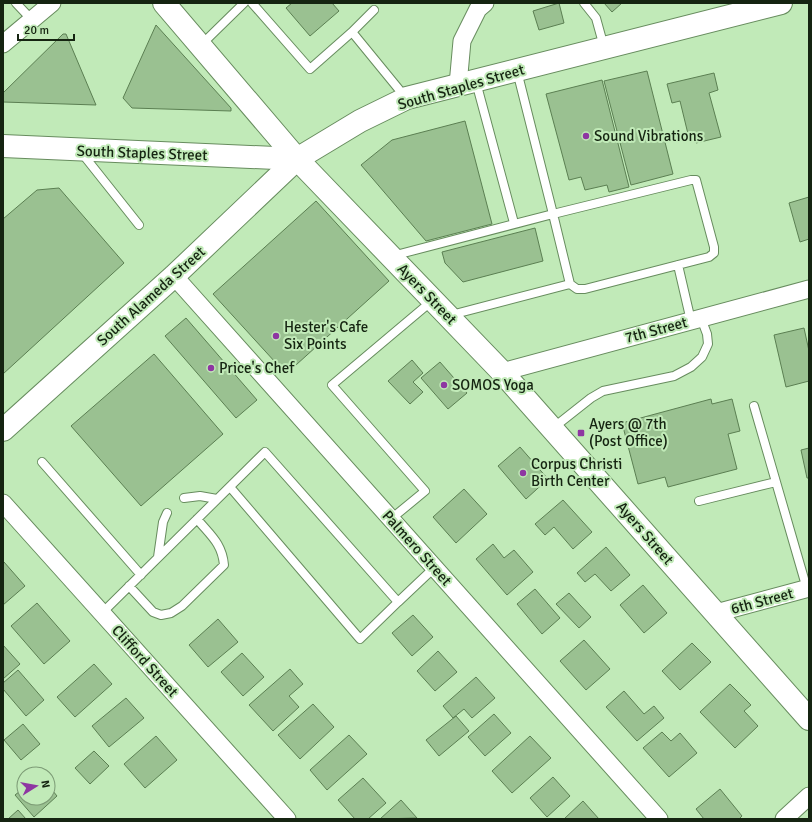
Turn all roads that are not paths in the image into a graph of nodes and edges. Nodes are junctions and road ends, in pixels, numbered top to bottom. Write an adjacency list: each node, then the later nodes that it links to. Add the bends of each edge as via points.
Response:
1 (16, 3): 10 (lane)
2 (52, 3): 10 (street)
3 (164, 3): 13 (main road, Ayers Street)
4 (244, 3): 13 (lane)
5 (252, 3): 11 (lane, via 310,69)
6 (485, 3): 16 (street, via 478,9 462,41)
7 (584, 3): 14 (lane, via 596,18)
8 (781, 3): 14 (main road, South Staples Street)
9 (374, 10): 11 (lane)
10 (32, 20): 12 (street)
11 (352, 32): 17 (lane)
12 (3, 44)
13 (200, 46): 20 (main road, Ayers Street)
14 (605, 48): 15 (main road, South Staples Street)
15 (517, 70): 16 (main road, South Staples Street); 21 (lane)
16 (467, 83): 17 (main road, South Staples Street); 22 (lane)
17 (407, 98): 20 (main road, South Staples Street, via 360,121)
18 (3, 146): 19 (main road, South Staples Street)
19 (79, 150): 20 (main road, South Staples Street); 23 (lane)
20 (297, 159): 24 (main road, Ayers Street); 26 (main road, South Alameda Street)
21 (553, 214): 22 (lane); 25 (lane, via 670,184 696,180 714,253 710,257); 27 (lane)
22 (514, 223): 24 (lane)
23 (139, 225)
24 (391, 256): 29 (main road, Ayers Street)
25 (678, 265): 27 (lane, via 585,289 578,289); 31 (lane)
26 (174, 276): 35 (main road, South Alameda Street); 45 (street, Palmero Street)
27 (570, 284): 30 (lane)
28 (809, 289): 31 (street, 7th Street)
29 (433, 300): 30 (main road, Ayers Street); 45 (lane, via 332,385 425,491)
30 (449, 316): 32 (main road, Ayers Street)
31 (696, 319): 32 (street, 7th Street); 34 (lane, via 707,334 708,344 702,357 691,367 674,376 603,392 591,398)
32 (502, 372): 34 (main road, Ayers Street)
33 (754, 406): 37 (lane)
34 (552, 428): 53 (main road, Ayers Street)
35 (3, 430)
36 (42, 462): 48 (lane)
37 (776, 482): 41 (lane); 50 (lane)
38 (230, 487): 40 (lane); 51 (lane, via 265,452); 51 (lane, via 360,638)
39 (184, 498): 40 (lane, via 200,496)
40 (217, 499): 44 (lane)
41 (699, 501)
42 (3, 503): 52 (street, Clifford Street)
43 (167, 513): 46 (lane, via 163,522)
44 (197, 519): 46 (lane); 49 (lane, via 220,547 224,565 171,614 160,615 153,612)
45 (391, 519): 47 (street, Palmero Street)
46 (158, 557): 48 (lane)
47 (434, 568): 51 (lane); 57 (street, Palmero Street)
48 (141, 575): 49 (lane)
49 (129, 586): 52 (lane)
50 (808, 589): 53 (street, 6th Street)
51 (398, 602)
52 (102, 613): 56 (street, Clifford Street)
53 (716, 613): 54 (main road, Ayers Street)
54 (809, 719)
55 (809, 796): 58 (street)
56 (287, 819)
57 (659, 819)
58 (784, 819)

